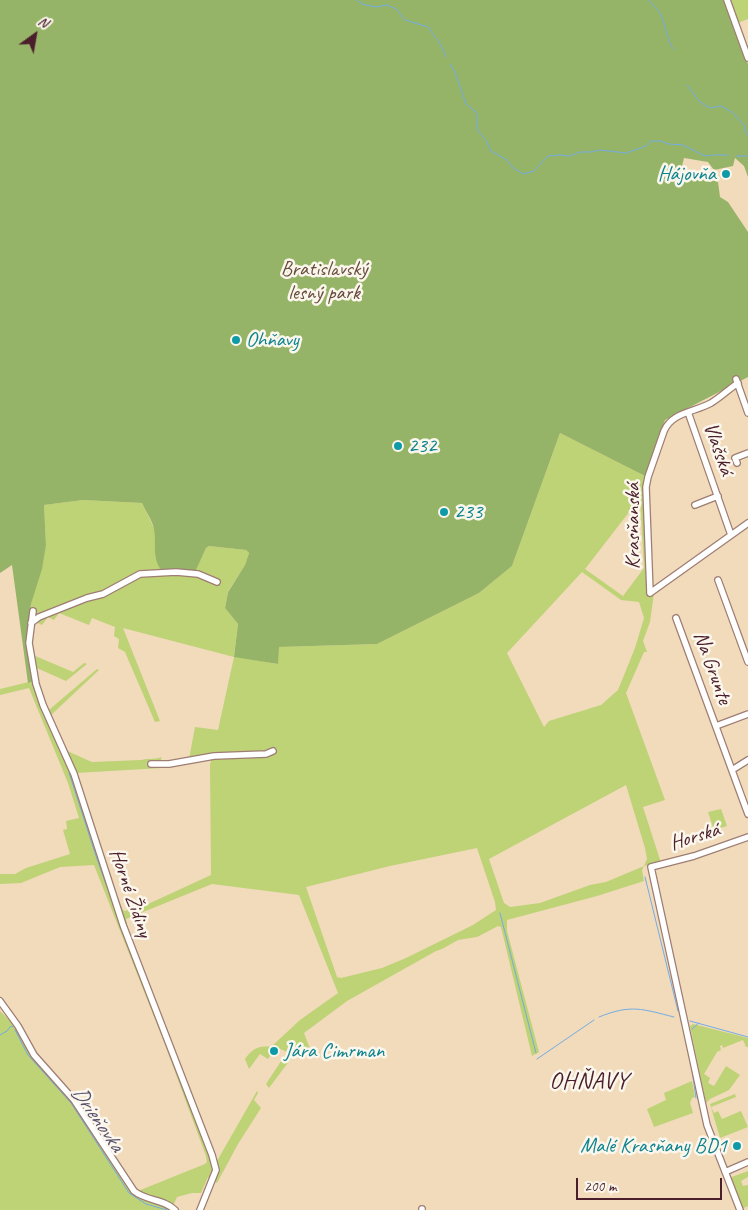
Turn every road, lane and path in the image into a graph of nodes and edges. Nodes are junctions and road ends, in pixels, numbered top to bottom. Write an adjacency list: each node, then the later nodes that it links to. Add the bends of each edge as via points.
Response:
1 (727, 0): 2 (street)
2 (748, 58)
3 (688, 412): 4 (street, Krasňanská, via 712,402 737,381); 7 (street, Vlašská); 10 (street, Krasňanská, via 673,419 666,427 647,480 650,593)
4 (748, 413)
5 (748, 453): 6 (street, via 735,458)
6 (737, 463)
7 (718, 496): 8 (street, Vlašská); 10 (street, Vlašská)
8 (694, 505)
9 (748, 523): 10 (street)
10 (731, 535)
11 (718, 580): 16 (street)
12 (217, 582): 15 (street, via 198,574 140,574 103,594 39,617)
13 (32, 611): 15 (street, Horné Židiny)
14 (676, 618): 18 (street, Na Grunte)
15 (31, 623): 29 (street, Horné Židiny, via 28,643 43,705 74,774 123,925 209,1144 216,1170)
16 (748, 662)
17 (748, 714): 18 (street)
18 (716, 726): 22 (street, Na Grunte)
19 (273, 751): 21 (street)
20 (748, 760): 22 (street)
21 (151, 764)
22 (732, 770): 23 (street, Na Grunte)
23 (747, 809)
24 (748, 837): 27 (street, Horská, via 651,867 707,1125)
25 (0, 1002): 28 (street, via 34,1055 74,1100 134,1191)
26 (748, 1162): 27 (street)
27 (725, 1172): 30 (street)
28 (174, 1210)
29 (200, 1210)
30 (740, 1210)

